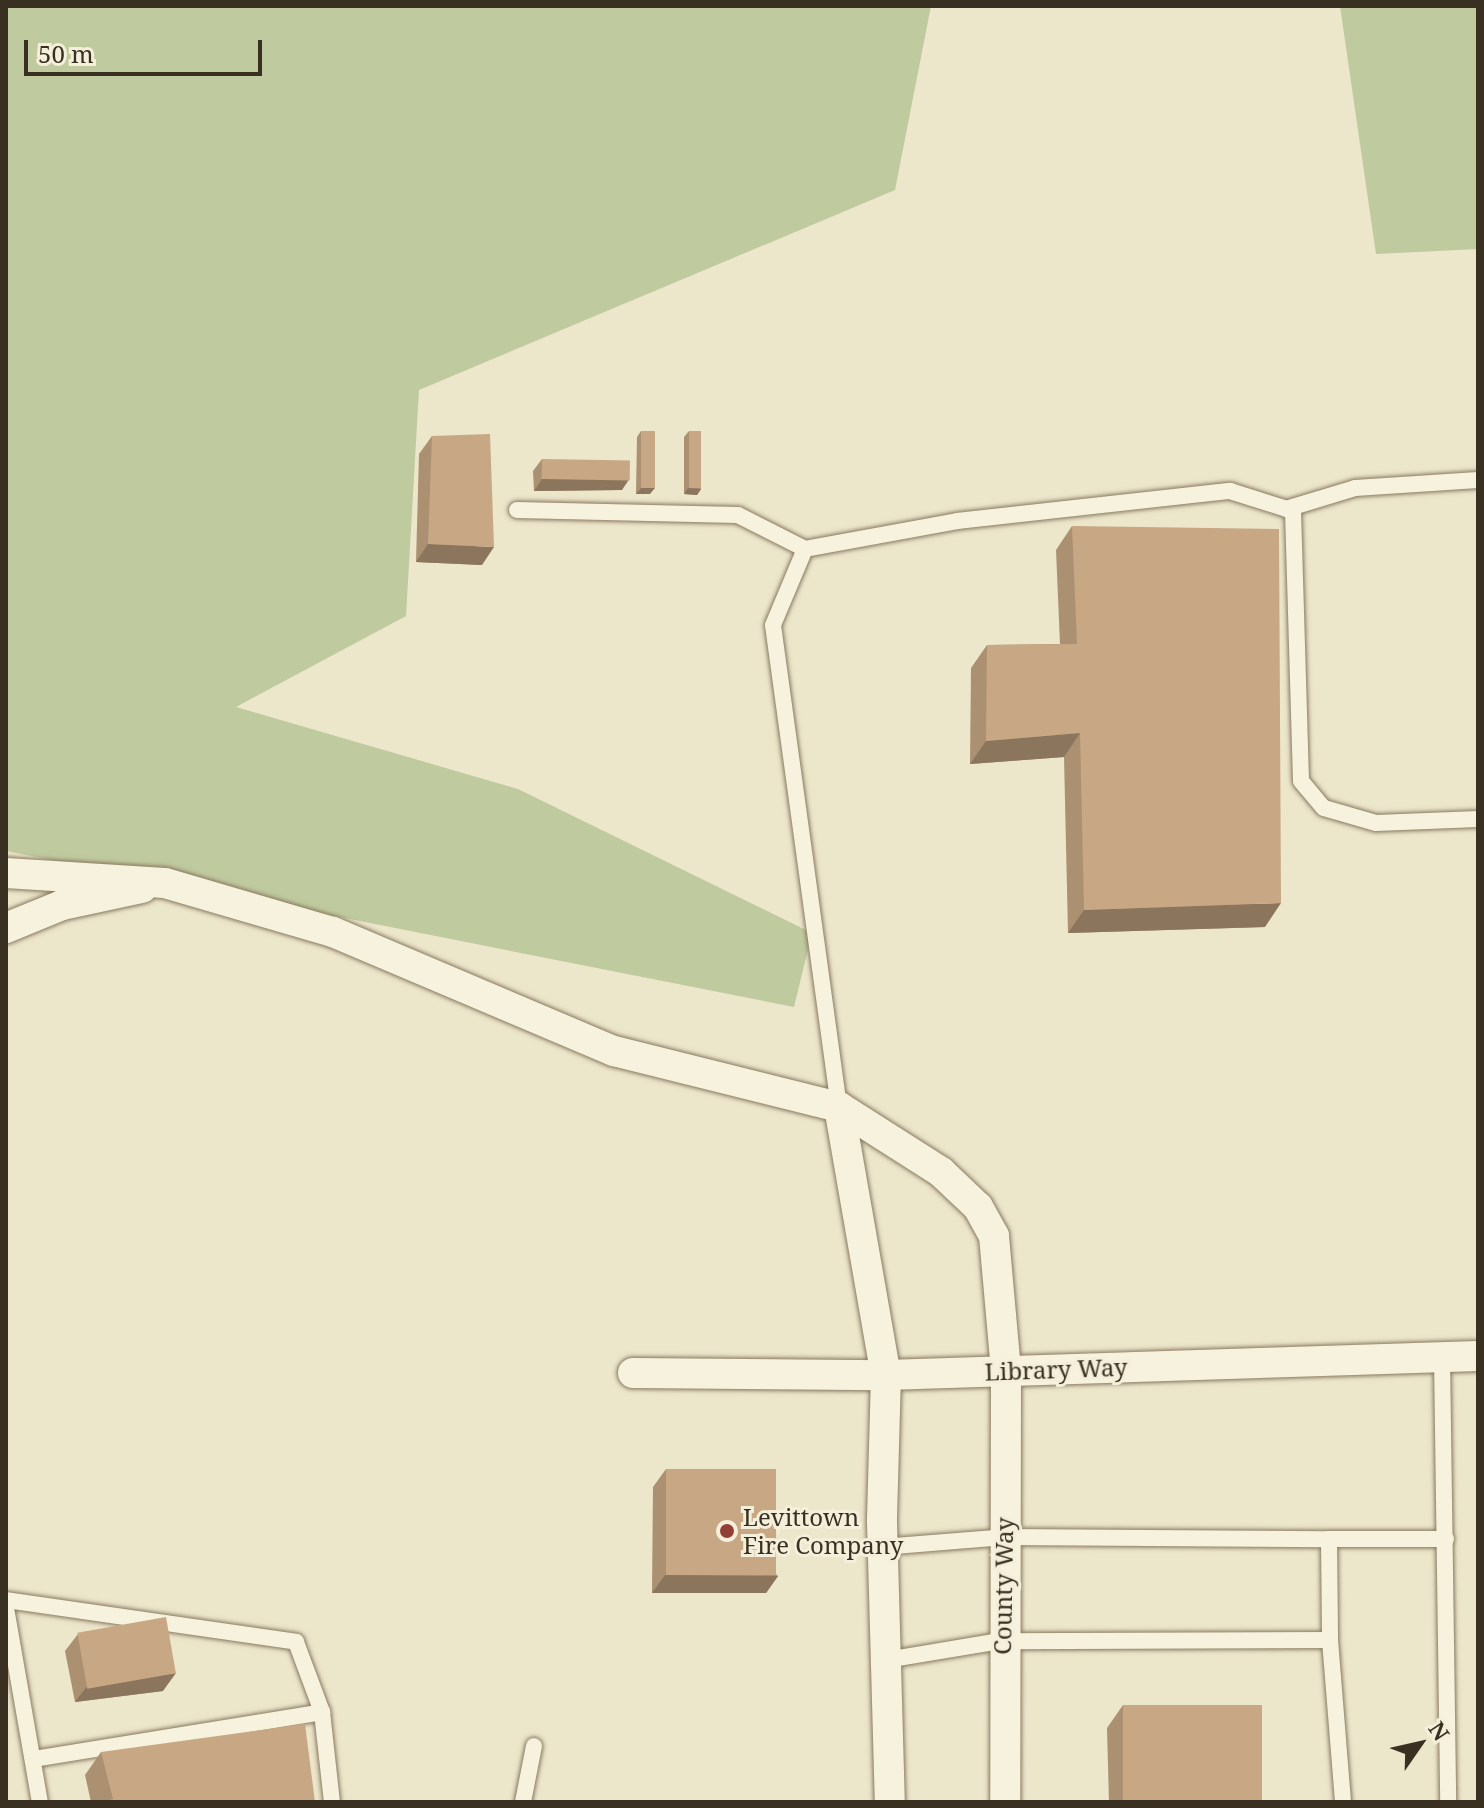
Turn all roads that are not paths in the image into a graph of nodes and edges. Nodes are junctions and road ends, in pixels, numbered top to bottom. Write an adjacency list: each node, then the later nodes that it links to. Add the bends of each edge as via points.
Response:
1 (1478, 480): 2 (lane, via 1355,488)
2 (1286, 509): 4 (lane, via 1230,491 957,521); 5 (lane, via 1293,511 1301,781 1324,808 1376,823)
3 (517, 510): 4 (lane, via 738,515)
4 (805, 549): 9 (lane, via 773,625)
5 (1478, 819)
6 (6, 873): 7 (street, County Way)
7 (165, 883): 8 (street, via 62,905); 9 (street, County Way, via 333,932 614,1051)
8 (6, 928)
9 (839, 1107): 12 (street, County Way, via 941,1172 978,1207 994,1236); 14 (street)
10 (1478, 1356): 11 (street, Library Way)
11 (1442, 1357): 12 (street, Library Way); 17 (lane)
12 (1006, 1371): 14 (street, Library Way); 15 (street, County Way)
13 (633, 1373): 14 (street, Library Way)
14 (886, 1375): 18 (street)
15 (1005, 1537): 16 (lane); 18 (lane); 22 (street, County Way)
16 (1329, 1539): 17 (lane); 21 (lane)
17 (1446, 1539): 33 (lane)
18 (882, 1547): 23 (street)
19 (6, 1600): 24 (lane, via 296,1642)
20 (6, 1608): 26 (lane)
21 (1330, 1640): 22 (lane); 32 (lane)
22 (1000, 1641): 23 (lane); 31 (street, County Way)
23 (886, 1660): 30 (street)
24 (322, 1712): 26 (lane); 28 (lane)
25 (534, 1746): 29 (lane)
26 (33, 1759): 27 (lane)
27 (40, 1802)
28 (332, 1802)
29 (523, 1802)
30 (890, 1802)
31 (1005, 1802)
32 (1343, 1802)
33 (1448, 1802)

